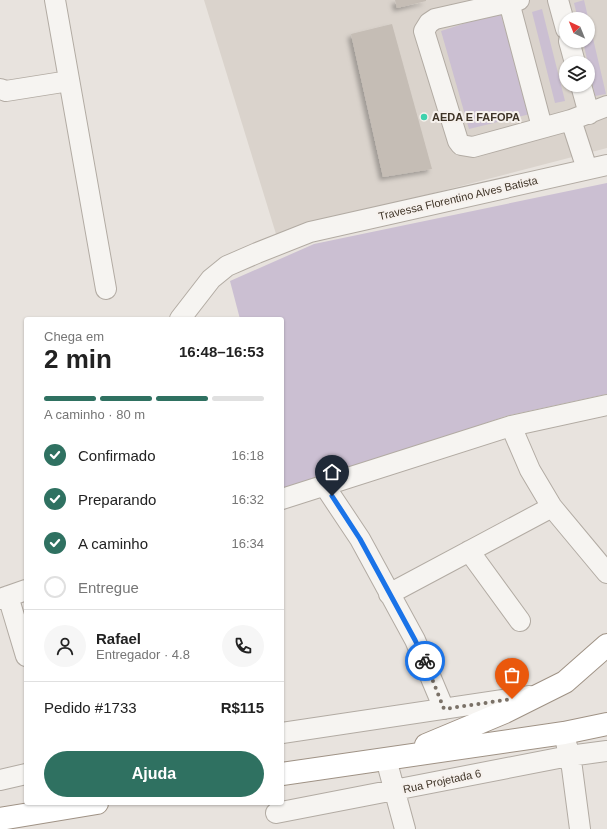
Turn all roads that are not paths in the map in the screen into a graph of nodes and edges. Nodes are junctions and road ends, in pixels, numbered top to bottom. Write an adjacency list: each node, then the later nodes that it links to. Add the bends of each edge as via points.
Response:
1 (55, 0): 5 (street)
2 (558, 0): 4 (street)
3 (514, 1): 9 (street); 9 (street, via 435,19 424,31 461,145 473,147)
4 (561, 12)
5 (70, 80): 6 (street, via 6,91); 12 (street)
6 (0, 89)
7 (584, 92): 8 (street)
8 (589, 113): 9 (street); 11 (street)
9 (542, 127)
10 (607, 164): 11 (street, Travessa Florentino Alves Batista)
11 (587, 169): 13 (street, Travessa Florentino Alves Batista, via 310,232 227,266 211,279)
12 (106, 289)
13 (182, 317)
14 (607, 405): 15 (street)
15 (511, 426): 16 (street); 18 (street, via 530,470)
16 (324, 485): 17 (street); 21 (street, via 360,539)
17 (284, 499)
18 (552, 508): 19 (street); 20 (street)
19 (469, 552): 21 (street); 23 (street)
20 (607, 573)
21 (389, 594): 27 (street, via 415,640)
22 (11, 595): 25 (street)
23 (520, 620)
24 (607, 645): 26 (highway, via 565,682)
25 (24, 648)
26 (540, 695): 27 (street); 33 (highway)
27 (444, 709): 29 (street)
28 (607, 724): 30 (highway)
29 (284, 733)
30 (564, 733): 32 (street); 33 (highway)
31 (607, 751): 32 (street, Rua Projetada 6)
32 (569, 756): 37 (street, Rua Projetada 6, via 434,781); 42 (street)
33 (392, 758): 35 (highway); 37 (street)
34 (24, 774): 36 (street)
35 (284, 774)
36 (0, 780)
37 (395, 791): 39 (street, Rua Projetada 6); 41 (street)
38 (85, 805): 40 (highway)
39 (277, 815)
40 (0, 818)
41 (405, 829)
42 (580, 829)

